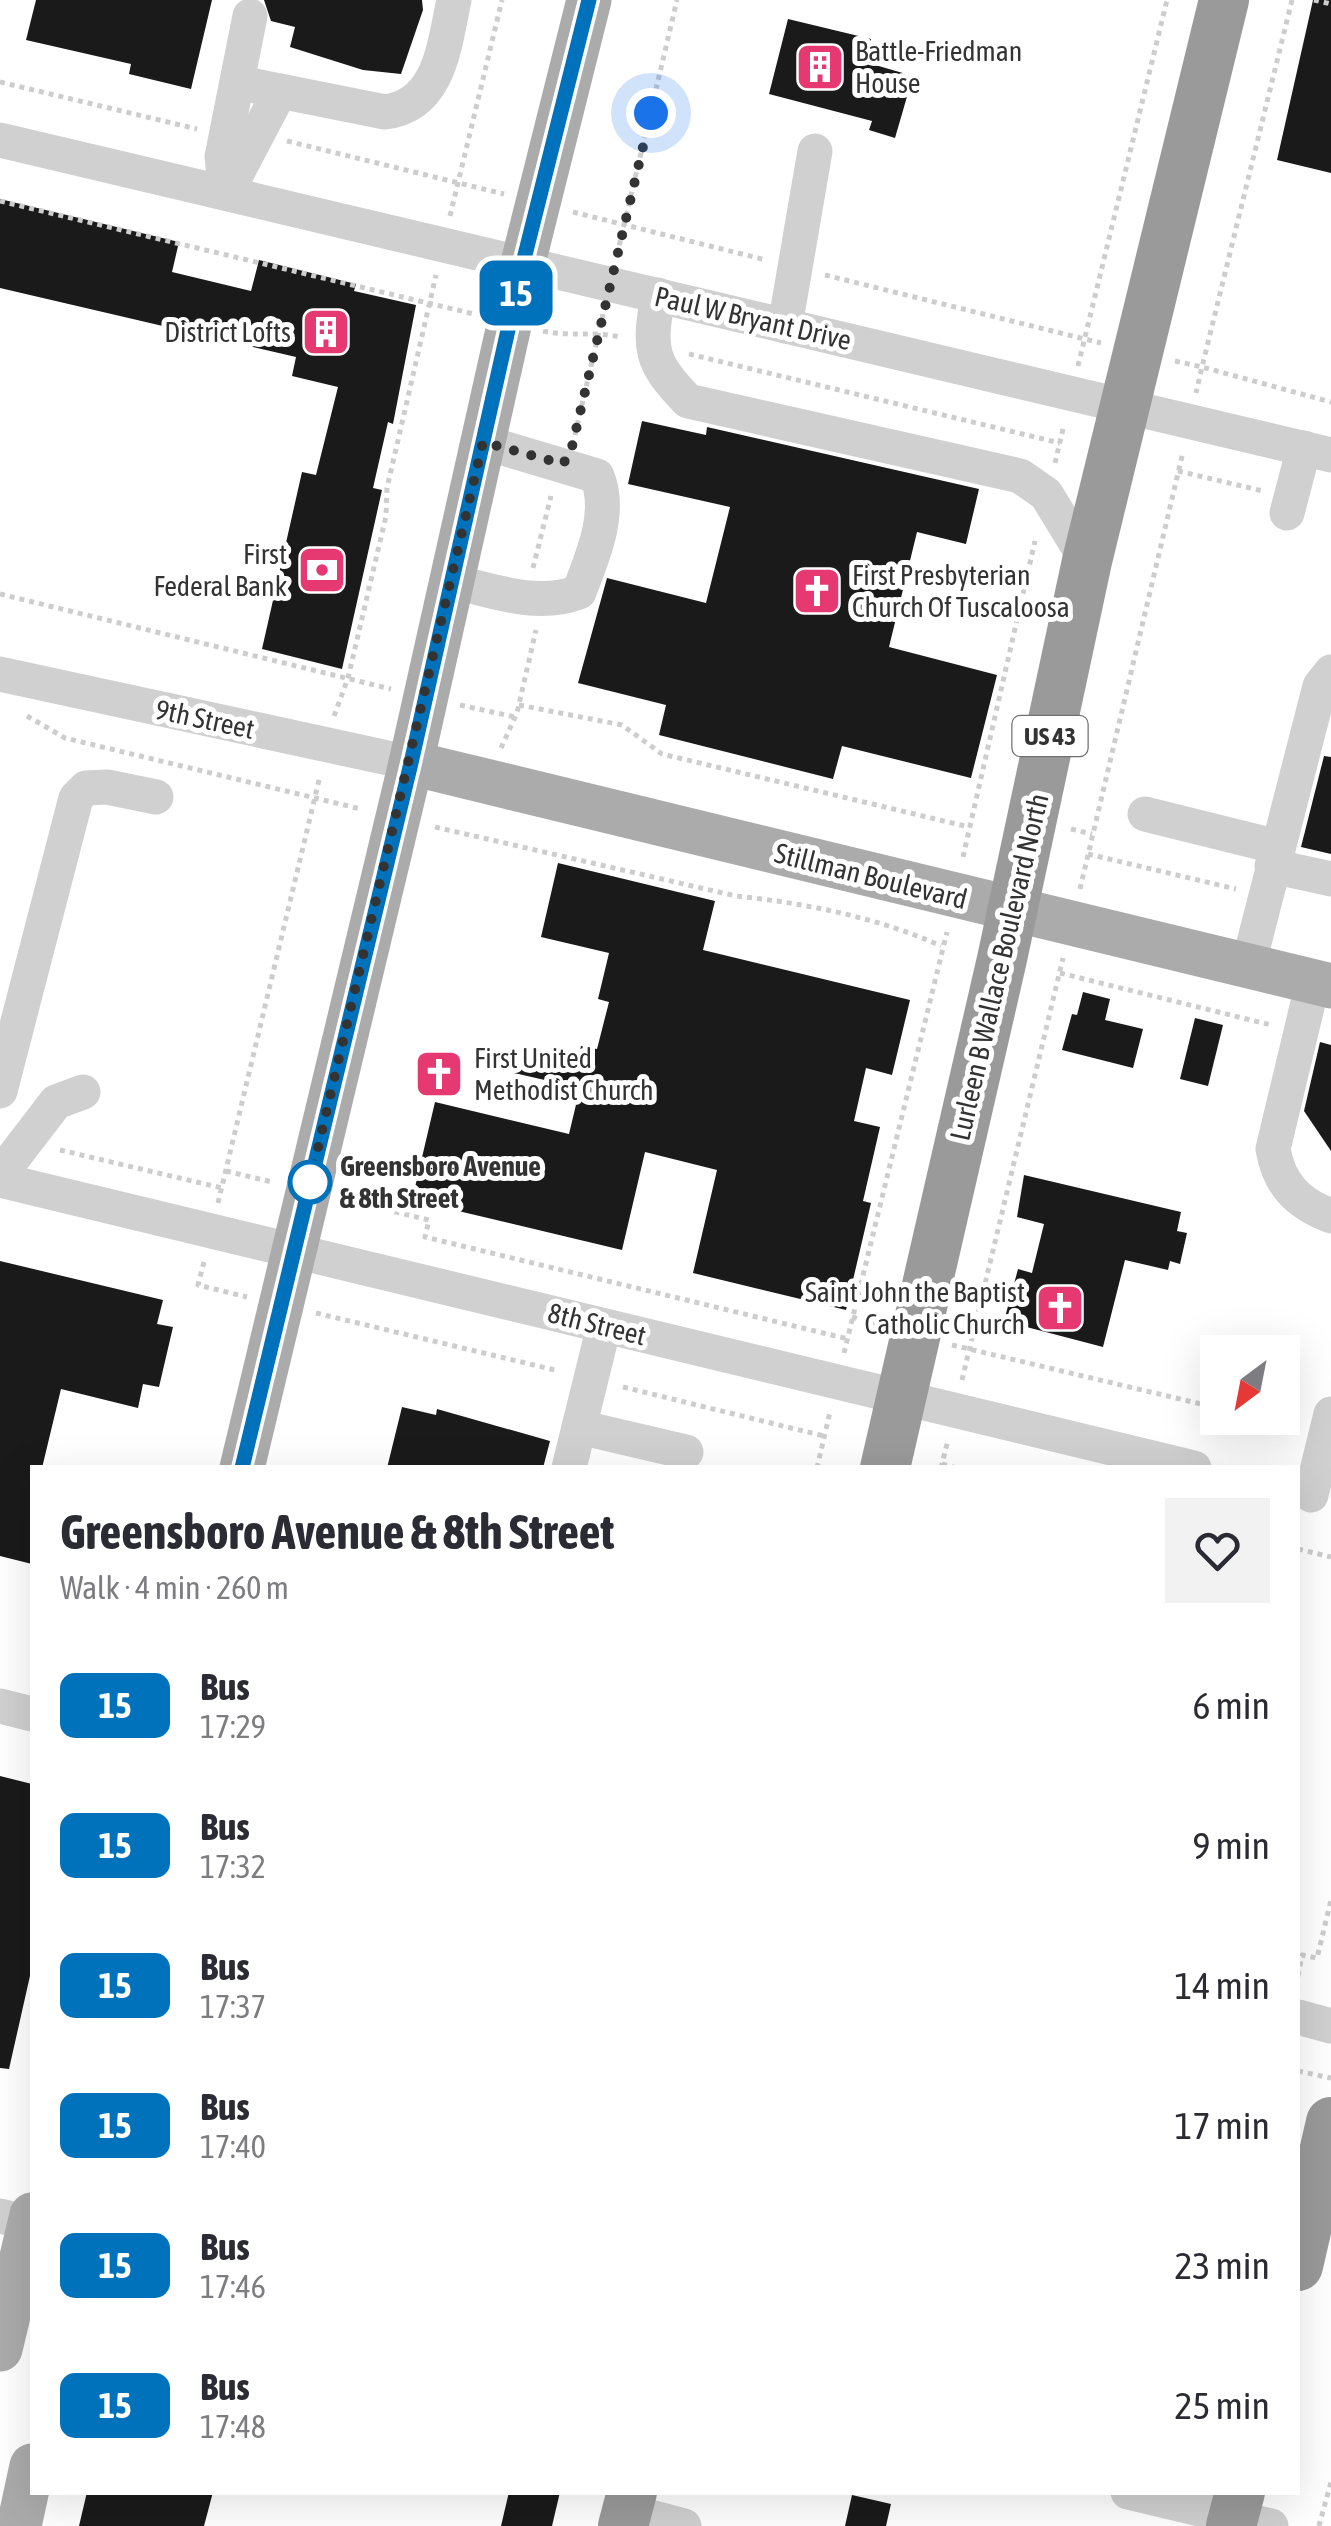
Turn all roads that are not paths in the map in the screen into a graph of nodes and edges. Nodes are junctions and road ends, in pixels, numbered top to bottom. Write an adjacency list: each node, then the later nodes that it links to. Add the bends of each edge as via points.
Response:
1 (454, 0): 6 (street, via 440,62 421,98 403,110)
2 (1224, 0): 13 (highway, Lurleen B Wallace Boulevard North / US 43)
3 (586, 2): 10 (main road)
4 (250, 16): 5 (street)
5 (240, 83): 6 (street); 9 (street, via 222,158)
6 (280, 91): 9 (street)
7 (0, 140): 9 (street, Paul W Bryant Drive)
8 (814, 151): 12 (street)
9 (226, 193): 10 (street, Paul W Bryant Drive)
10 (523, 263): 11 (street, Paul W Bryant Drive); 14 (main road)
11 (658, 295): 12 (street, Paul W Bryant Drive); 17 (street, via 650,344 663,375 688,400 1020,476 1046,494)
12 (785, 326): 13 (street, Paul W Bryant Drive)
13 (1126, 406): 15 (street, Paul W Bryant Drive); 17 (highway, Lurleen B Wallace Boulevard North / US 43)
14 (483, 442): 18 (main road); 18 (street, via 596,476 606,497 579,592 538,599)
15 (1317, 452): 16 (street)
16 (1289, 505)
17 (1087, 561): 26 (highway, Lurleen B Wallace Boulevard North / US 43)
18 (452, 581): 21 (main road)
19 (0, 674): 21 (street, 9th Street)
20 (1327, 680): 24 (street)
21 (411, 763): 26 (main road, Stillman Boulevard); 33 (main road)
22 (156, 797): 29 (street, via 107,787 86,788 76,798)
23 (1146, 814): 24 (street)
24 (1271, 870): 25 (street); 27 (street)
25 (1331, 878)
26 (1012, 910): 27 (main road, Stillman Boulevard); 35 (highway, Lurleen B Wallace Boulevard North / US 43)
27 (1248, 966): 28 (main road, Stillman Boulevard)
28 (1322, 984): 32 (street, via 1300,1032 1274,1149 1278,1176 1300,1201)
29 (10, 1052): 30 (street); 31 (street, via 22,1077 70,1097)
30 (0, 1091)
31 (0, 1178): 33 (street, 8th Street)
32 (1331, 1216)
33 (294, 1250): 34 (street, 8th Street); 40 (main road)
34 (604, 1326): 35 (street, 8th Street); 37 (street)
35 (902, 1398): 39 (street, 8th Street); 42 (highway, Lurleen B Wallace Boulevard North / US 43)
36 (1331, 1414): 44 (street)
37 (580, 1426): 38 (street); 41 (street)
38 (686, 1452)
39 (1090, 1456): 43 (street, 8th Street)
40 (243, 1465)
41 (571, 1465)
42 (886, 1465)
43 (1168, 1465)
44 (1313, 1495)
45 (0, 1706): 46 (street)
46 (30, 1714)
47 (1300, 2018): 48 (street)
48 (1331, 2026)
49 (1331, 2122): 51 (highway)
50 (24, 2219): 52 (main road)
51 (1300, 2257)
52 (0, 2349)
53 (30, 2475): 57 (main road)
54 (1143, 2495): 56 (street)
55 (627, 2510): 58 (street)
56 (1244, 2515)
57 (19, 2526)
58 (684, 2526)

